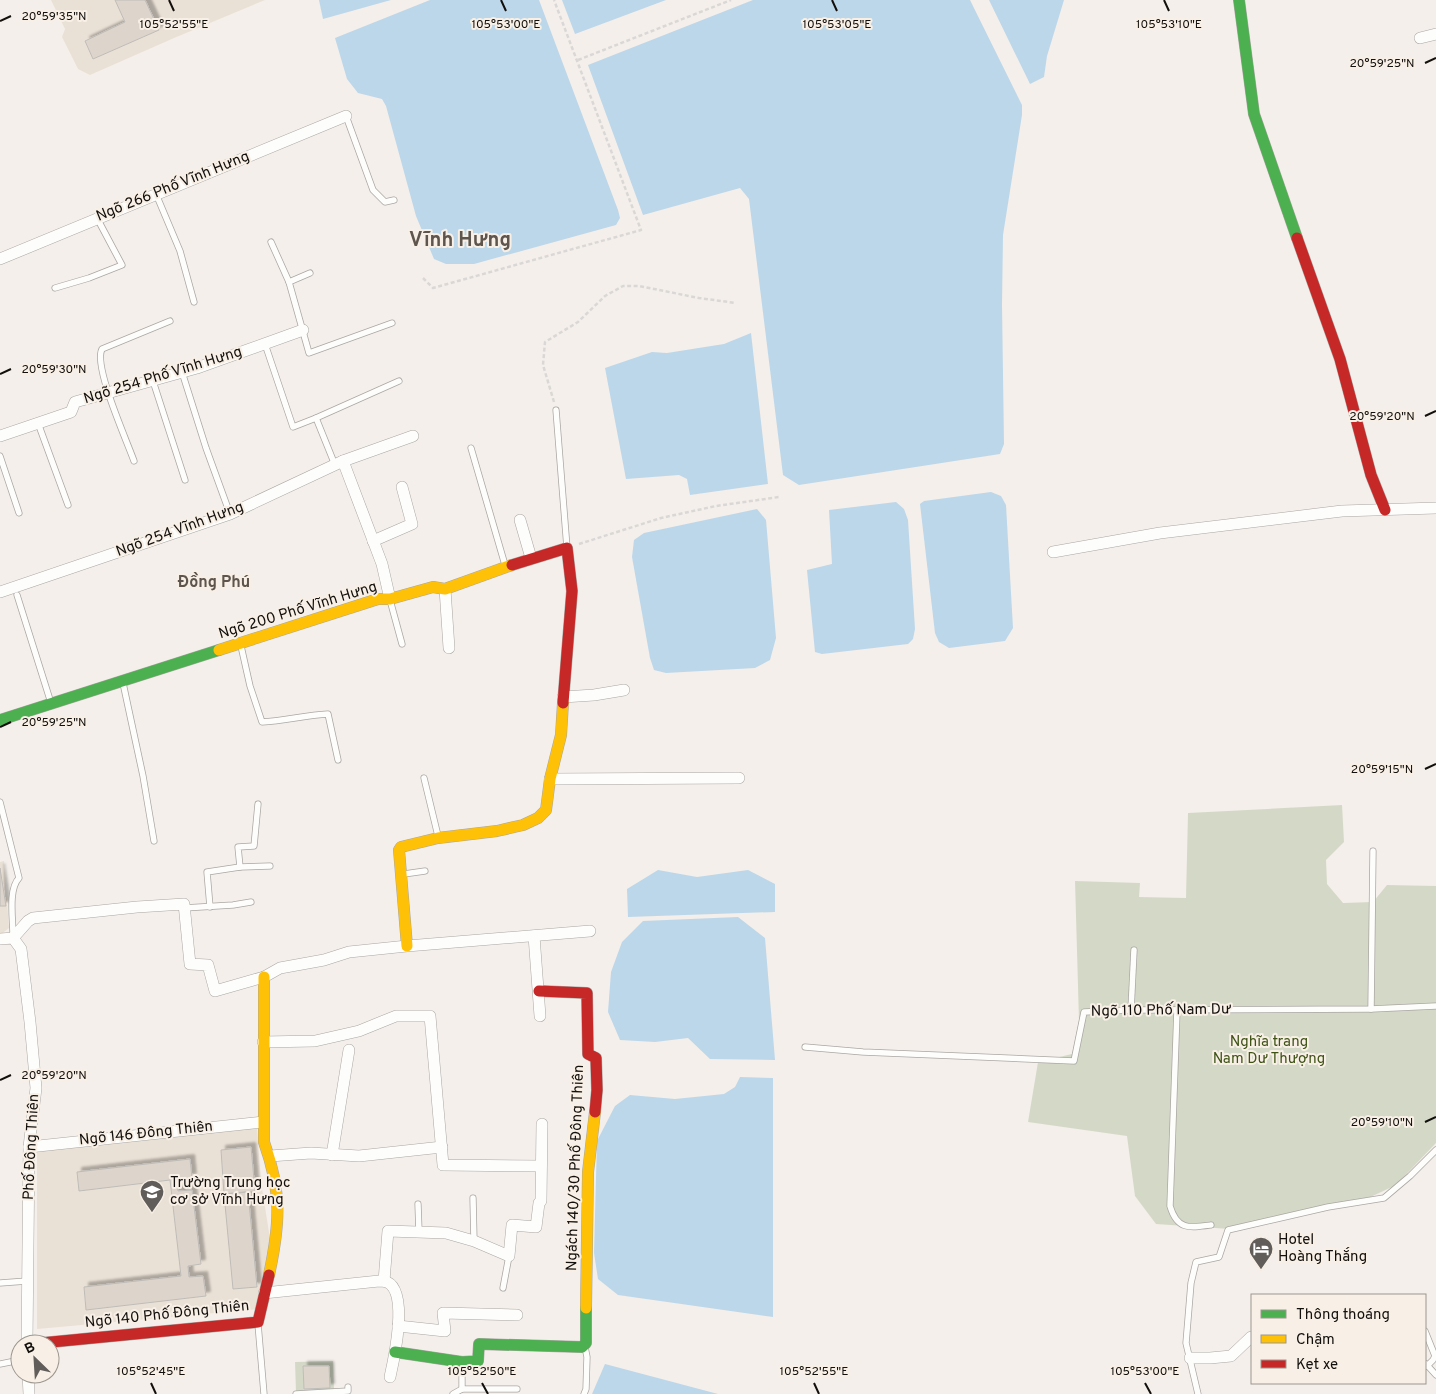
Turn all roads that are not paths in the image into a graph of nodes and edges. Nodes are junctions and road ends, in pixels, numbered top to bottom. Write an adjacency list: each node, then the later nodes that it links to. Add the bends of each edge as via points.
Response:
1 (1239, 0): 35 (street, via 1254,114 1340,359 1371,475)
2 (1436, 34): 3 (street)
3 (1420, 38)
4 (346, 116): 5 (street, Ngõ 266 Phố Vĩnh Hưng); 6 (lane, via 373,190 385,202)
5 (156, 194): 7 (street, Ngõ 266 Phố Vĩnh Hưng); 13 (lane, via 180,251)
6 (394, 200)
7 (97, 218): 9 (street, Ngõ 266 Phố Vĩnh Hưng); 12 (lane, via 122,265)
8 (271, 242): 11 (lane)
9 (0, 259)
10 (310, 272): 11 (lane)
11 (289, 282): 16 (lane)
12 (55, 288)
13 (194, 302)
14 (170, 322): 21 (lane, via 102,350 100,366)
15 (392, 324): 16 (lane, via 309,353)
16 (303, 330): 17 (street, Ngõ 254 Phố Vĩnh Hưng)
17 (264, 344): 18 (street, Ngõ 254 Phố Vĩnh Hưng); 23 (lane, via 293,427)
18 (182, 372): 19 (street, Ngõ 254 Phố Vĩnh Hưng); 37 (lane)
19 (153, 381): 21 (street, Ngõ 254 Phố Vĩnh Hưng); 31 (lane)
20 (399, 381): 23 (lane)
21 (108, 392): 24 (street, Ngõ 254 Phố Vĩnh Hưng, via 75,402 71,412); 29 (lane)
22 (556, 410): 40 (lane)
23 (316, 418): 30 (lane)
24 (38, 423): 25 (street, Ngõ 254 Phố Vĩnh Hưng); 33 (lane)
25 (0, 436)
26 (413, 436): 30 (street, Ngõ 254 Vĩnh Hưng)
27 (471, 448): 43 (lane)
28 (0, 456): 36 (lane)
29 (134, 461)
30 (339, 463): 37 (street, Ngõ 254 Vĩnh Hưng); 39 (street)
31 (185, 480)
32 (402, 487): 39 (street, via 412,524)
33 (68, 505)
34 (1436, 508): 35 (street)
35 (1385, 510): 41 (street, via 1342,511 1160,533)
36 (19, 513)
37 (230, 514): 45 (street, Ngõ 254 Vĩnh Hưng)
38 (520, 520): 42 (street)
39 (373, 541): 47 (street)
40 (567, 548): 42 (street, Ngõ 200 Phố Vĩnh Hưng); 53 (street, via 572,591)
41 (1053, 552)
42 (531, 558): 43 (street, Ngõ 200 Phố Vĩnh Hưng)
43 (505, 567): 44 (street, Ngõ 200 Phố Vĩnh Hưng)
44 (445, 590): 47 (street, Ngõ 200 Phố Vĩnh Hưng, via 433,587); 50 (street)
45 (0, 592)
46 (17, 595): 54 (lane)
47 (390, 599): 48 (street, Ngõ 200 Phố Vĩnh Hưng, via 378,599); 49 (lane)
48 (240, 644): 51 (street, Ngõ 200 Phố Vĩnh Hưng); 56 (lane, via 262,722 328,714)
49 (402, 644)
50 (450, 648)
51 (122, 682): 54 (street, Ngõ 200 Phố Vĩnh Hưng); 63 (lane)
52 (624, 690): 53 (street)
53 (563, 697): 59 (street, via 561,735)
54 (51, 703): 55 (street, Ngõ 200 Phố Vĩnh Hưng)
55 (0, 720)
56 (338, 760)
57 (424, 778): 62 (lane)
58 (739, 778): 59 (street)
59 (550, 779): 62 (street, via 546,810 538,818 498,831)
60 (0, 802): 74 (lane, via 19,878 13,892)
61 (258, 804): 66 (lane, via 254,846 238,847)
62 (438, 838): 68 (street, via 401,847)
63 (154, 841)
64 (1373, 851): 81 (lane)
65 (270, 866): 66 (lane)
66 (240, 867): 70 (lane, via 207,872)
67 (425, 871): 68 (lane)
68 (402, 874): 76 (street)
69 (251, 902): 70 (lane)
70 (210, 907): 71 (lane)
71 (184, 908): 74 (street, via 184,904 33,918); 78 (street, via 190,964 208,965 215,991)
72 (590, 931): 73 (street)
73 (534, 936): 76 (street); 79 (street)
74 (14, 938): 75 (street); 90 (street, Phố Đông Thiên, via 20,949 36,1088)
75 (0, 939)
76 (408, 946): 78 (street, via 349,952 280,968)
77 (1134, 950): 82 (lane)
78 (264, 977): 85 (street, Ngõ 140 Phố Đông Thiên)
79 (539, 991): 84 (street); 114 (street, Ngách 140/30 Phố Đông Thiên, via 587,993 588,1054 596,1058 597,1090 588,1172)
80 (1436, 1006): 81 (lane, Ngõ 110 Phố Nam Dư)
81 (1371, 1009): 83 (lane, Ngõ 110 Phố Nam Dư)
82 (1131, 1010): 83 (lane, Ngõ 110 Phố Nam Dư); 86 (lane, Ngõ 110 Phố Nam Dư, via 1084,1012 1074,1062)
83 (1177, 1010): 98 (lane, via 1170,1206 1181,1225)
84 (540, 1016)
85 (263, 1042): 88 (street, Ngõ 140 Phố Đông Thiên); 91 (street, via 315,1041 359,1031 396,1016 430,1016)
86 (805, 1047)
87 (349, 1050): 93 (street)
88 (263, 1122): 90 (street, Ngõ 146 Đông Thiên); 94 (street, Ngõ 140 Phố Đông Thiên, via 264,1142)
89 (542, 1124): 95 (street)
90 (29, 1147): 102 (street, Phố Đông Thiên)
91 (442, 1147): 93 (street, via 359,1156); 95 (street, via 443,1164)
92 (1436, 1150): 116 (lane, via 1384,1198 1228,1230 1219,1257 1196,1262 1186,1343)
93 (332, 1155): 94 (street)
94 (270, 1156): 106 (street, Ngõ 140 Phố Đông Thiên, via 280,1202 277,1245)
95 (541, 1166): 101 (street, via 542,1201 536,1227 512,1225)
96 (473, 1198): 100 (lane)
97 (418, 1204): 99 (lane)
98 (1210, 1225)
99 (419, 1232): 100 (street, via 446,1233); 103 (street, via 388,1231)
100 (474, 1241): 101 (street)
101 (508, 1256): 105 (lane)
102 (27, 1281): 104 (lane); 110 (street, Phố Đông Thiên)
103 (384, 1282): 106 (street); 109 (street, via 391,1285 398,1298)
104 (0, 1283)
105 (503, 1288)
106 (264, 1293): 108 (street, Ngõ 140 Phố Đông Thiên)
107 (517, 1315): 109 (street, via 443,1313 445,1331)
108 (258, 1322): 113 (street, Ngõ 140 Phố Đông Thiên); 124 (lane)
109 (398, 1326): 115 (street)
110 (27, 1334)
111 (1426, 1334): 118 (lane, via 1435,1356)
112 (1251, 1338): 116 (street, via 1231,1356)
113 (60, 1341)
114 (585, 1346): 117 (street, via 479,1344 478,1361); 127 (lane)
115 (395, 1352): 117 (street); 120 (street)
116 (1190, 1358): 128 (lane)
117 (462, 1362): 122 (lane)
118 (1426, 1364): 119 (lane)
119 (1436, 1375)
120 (390, 1377)
121 (348, 1387): 125 (lane, via 348,1391)
122 (462, 1389): 123 (lane); 126 (lane)
123 (517, 1389)
124 (264, 1394)
125 (296, 1394)
126 (453, 1394)
127 (584, 1394)
128 (1198, 1394)

